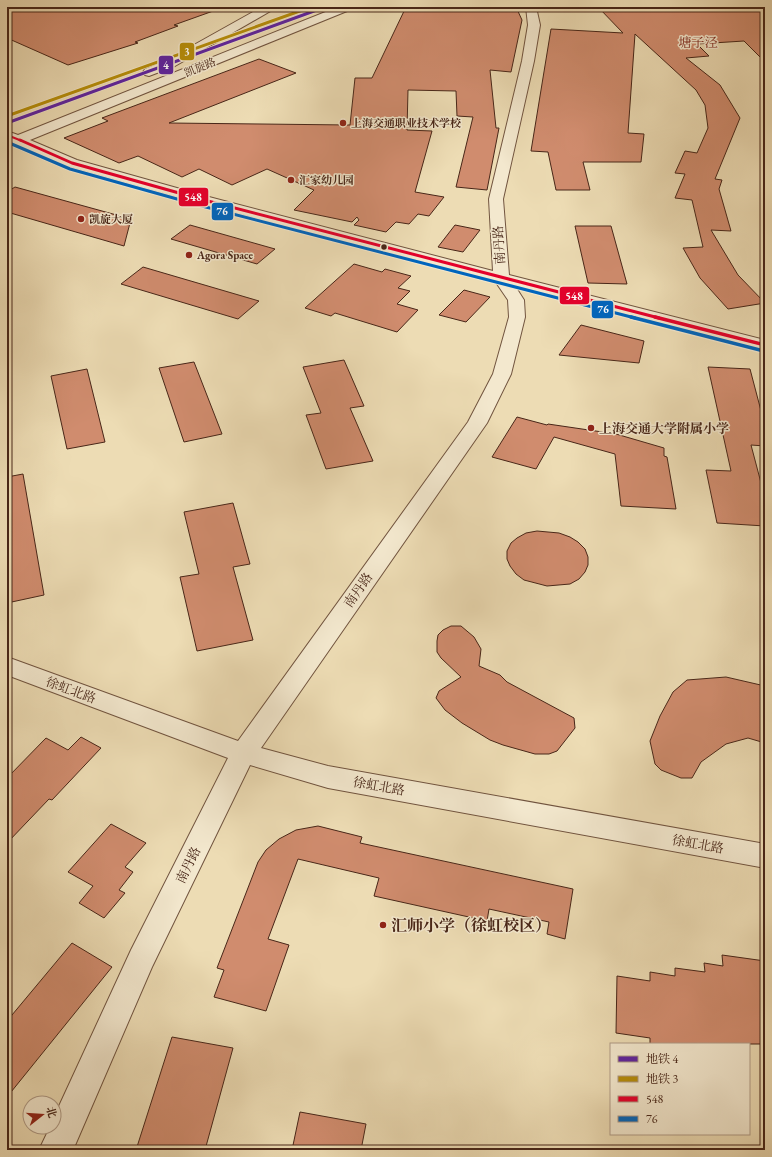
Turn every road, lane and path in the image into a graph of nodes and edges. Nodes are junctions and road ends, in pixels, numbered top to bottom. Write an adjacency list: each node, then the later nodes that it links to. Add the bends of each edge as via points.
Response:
1 (270, 7): 4 (street, 凯旋路, via 171,63)
2 (348, 7): 4 (street, 凯旋路)
3 (531, 7): 5 (street, 南丹路, via 534,25 530,47 496,199)
4 (10, 137): 5 (street, via 72,162 204,200)
5 (501, 278): 6 (street); 8 (street, 南丹路, via 516,300 518,316 502,374 477,423)
6 (765, 345)
7 (7, 666): 8 (street, 徐虹北路)
8 (243, 753): 9 (street, 徐虹北路, via 328,777); 10 (street, 南丹路, via 141,960)
9 (765, 856)
10 (56, 1150)

